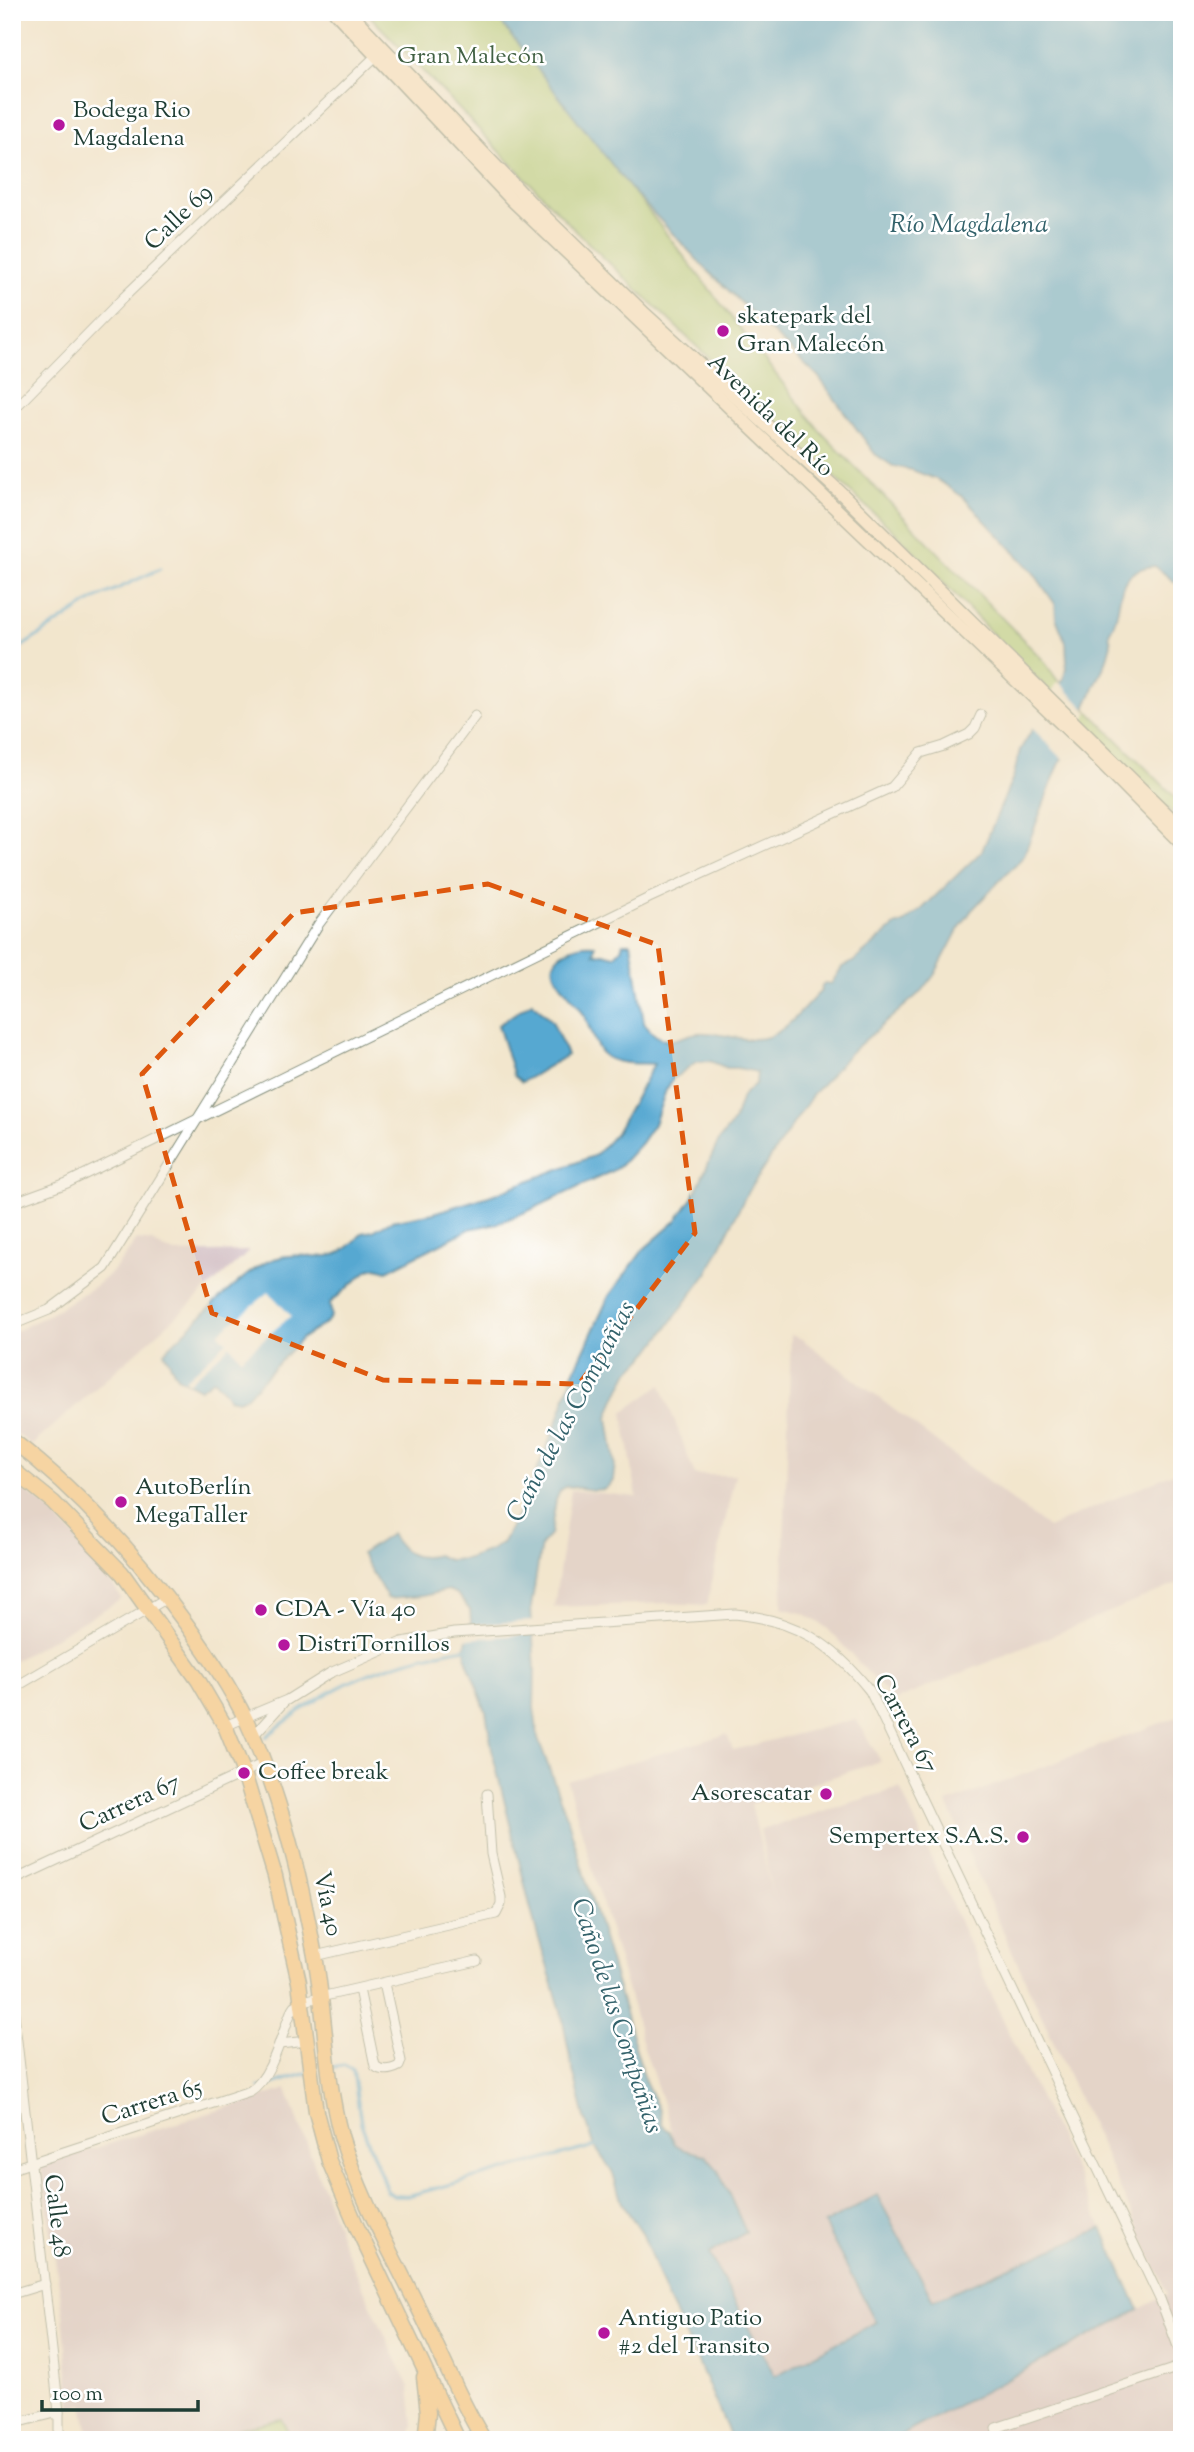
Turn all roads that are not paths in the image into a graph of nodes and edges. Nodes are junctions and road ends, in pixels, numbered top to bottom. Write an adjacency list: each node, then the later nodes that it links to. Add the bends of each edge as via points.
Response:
1 (335, 12): 3 (main road, Avenida del Río)
2 (349, 12): 5 (main road, Avenida del Río, via 528,201 842,494)
3 (376, 56): 4 (street, Calle 69); 5 (main road, Avenida del Río, via 596,282)
4 (12, 411)
5 (1041, 696): 8 (main road, Avenida del Río)
6 (981, 715): 11 (street, via 969,734 921,752 891,787 649,898)
7 (475, 716): 11 (street, via 318,925)
8 (1092, 745): 9 (main road, Avenida del Río); 10 (main road, Avenida del Río)
9 (1182, 829)
10 (1182, 844)
11 (196, 1121): 12 (street, via 67,1183); 13 (street, via 105,1268 48,1310)
12 (12, 1203)
13 (12, 1325)
14 (12, 1440): 16 (highway, Vía 40, via 88,1506)
15 (12, 1469): 17 (highway, Vía 40, via 86,1533)
16 (167, 1598): 17 (street); 20 (highway, Vía 40, via 212,1660)
17 (148, 1609): 18 (street); 21 (highway, Vía 40)
18 (12, 1689)
19 (287, 1700): 20 (street, Carrera 67); 22 (street, Carrera 67); 44 (street, Carrera 67, via 330,1673 381,1650 454,1633 712,1614 757,1616 800,1630 827,1646 851,1666 870,1691 1160,2299)
20 (245, 1718): 21 (street, Carrera 67); 22 (highway, Vía 40)
21 (225, 1726): 24 (highway, Vía 40)
22 (253, 1736): 23 (highway, Vía 40)
23 (264, 1763): 24 (street, Carrera 67); 27 (highway, Vía 40, via 297,1872)
24 (244, 1773): 26 (street, Carrera 67); 33 (highway, Vía 40, via 275,1876)
25 (487, 1794): 27 (street, via 491,1854 501,1897 496,1914)
26 (12, 1881)
27 (315, 1956): 32 (highway, Vía 40)
28 (477, 1961): 29 (street)
29 (384, 1983): 30 (street); 30 (street, via 401,2061 394,2068 375,2066)
30 (359, 1989): 32 (street)
31 (12, 1997): 36 (street, Calle 48)
32 (322, 1997): 33 (street); 39 (highway, Vía 40, via 342,2136)
33 (303, 2001): 34 (street, Carrera 65, via 291,2011); 35 (highway, Vía 40)
34 (278, 2043): 35 (street); 37 (street, Carrera 65, via 265,2075 250,2091)
35 (308, 2043): 40 (highway, Vía 40, via 316,2112 329,2161)
36 (16, 2056): 37 (street, Calle 48)
37 (29, 2162): 38 (street, Carrera 65); 41 (street, Calle 48)
38 (12, 2169)
39 (375, 2219): 40 (highway); 48 (highway, Vía 40)
40 (356, 2225): 43 (highway, Vía 40)
41 (45, 2284): 42 (street); 46 (street, Calle 48)
42 (12, 2294)
43 (418, 2352): 50 (highway, via 428,2413); 51 (highway, Vía 40)
44 (1182, 2357)
45 (1182, 2366): 53 (street, via 996,2428)
46 (59, 2412): 47 (street); 49 (street, Calle 48)
47 (13, 2425)
48 (482, 2437): 52 (main road)
49 (59, 2440)
50 (425, 2440)
51 (458, 2440)
52 (466, 2440)
53 (1001, 2440)

